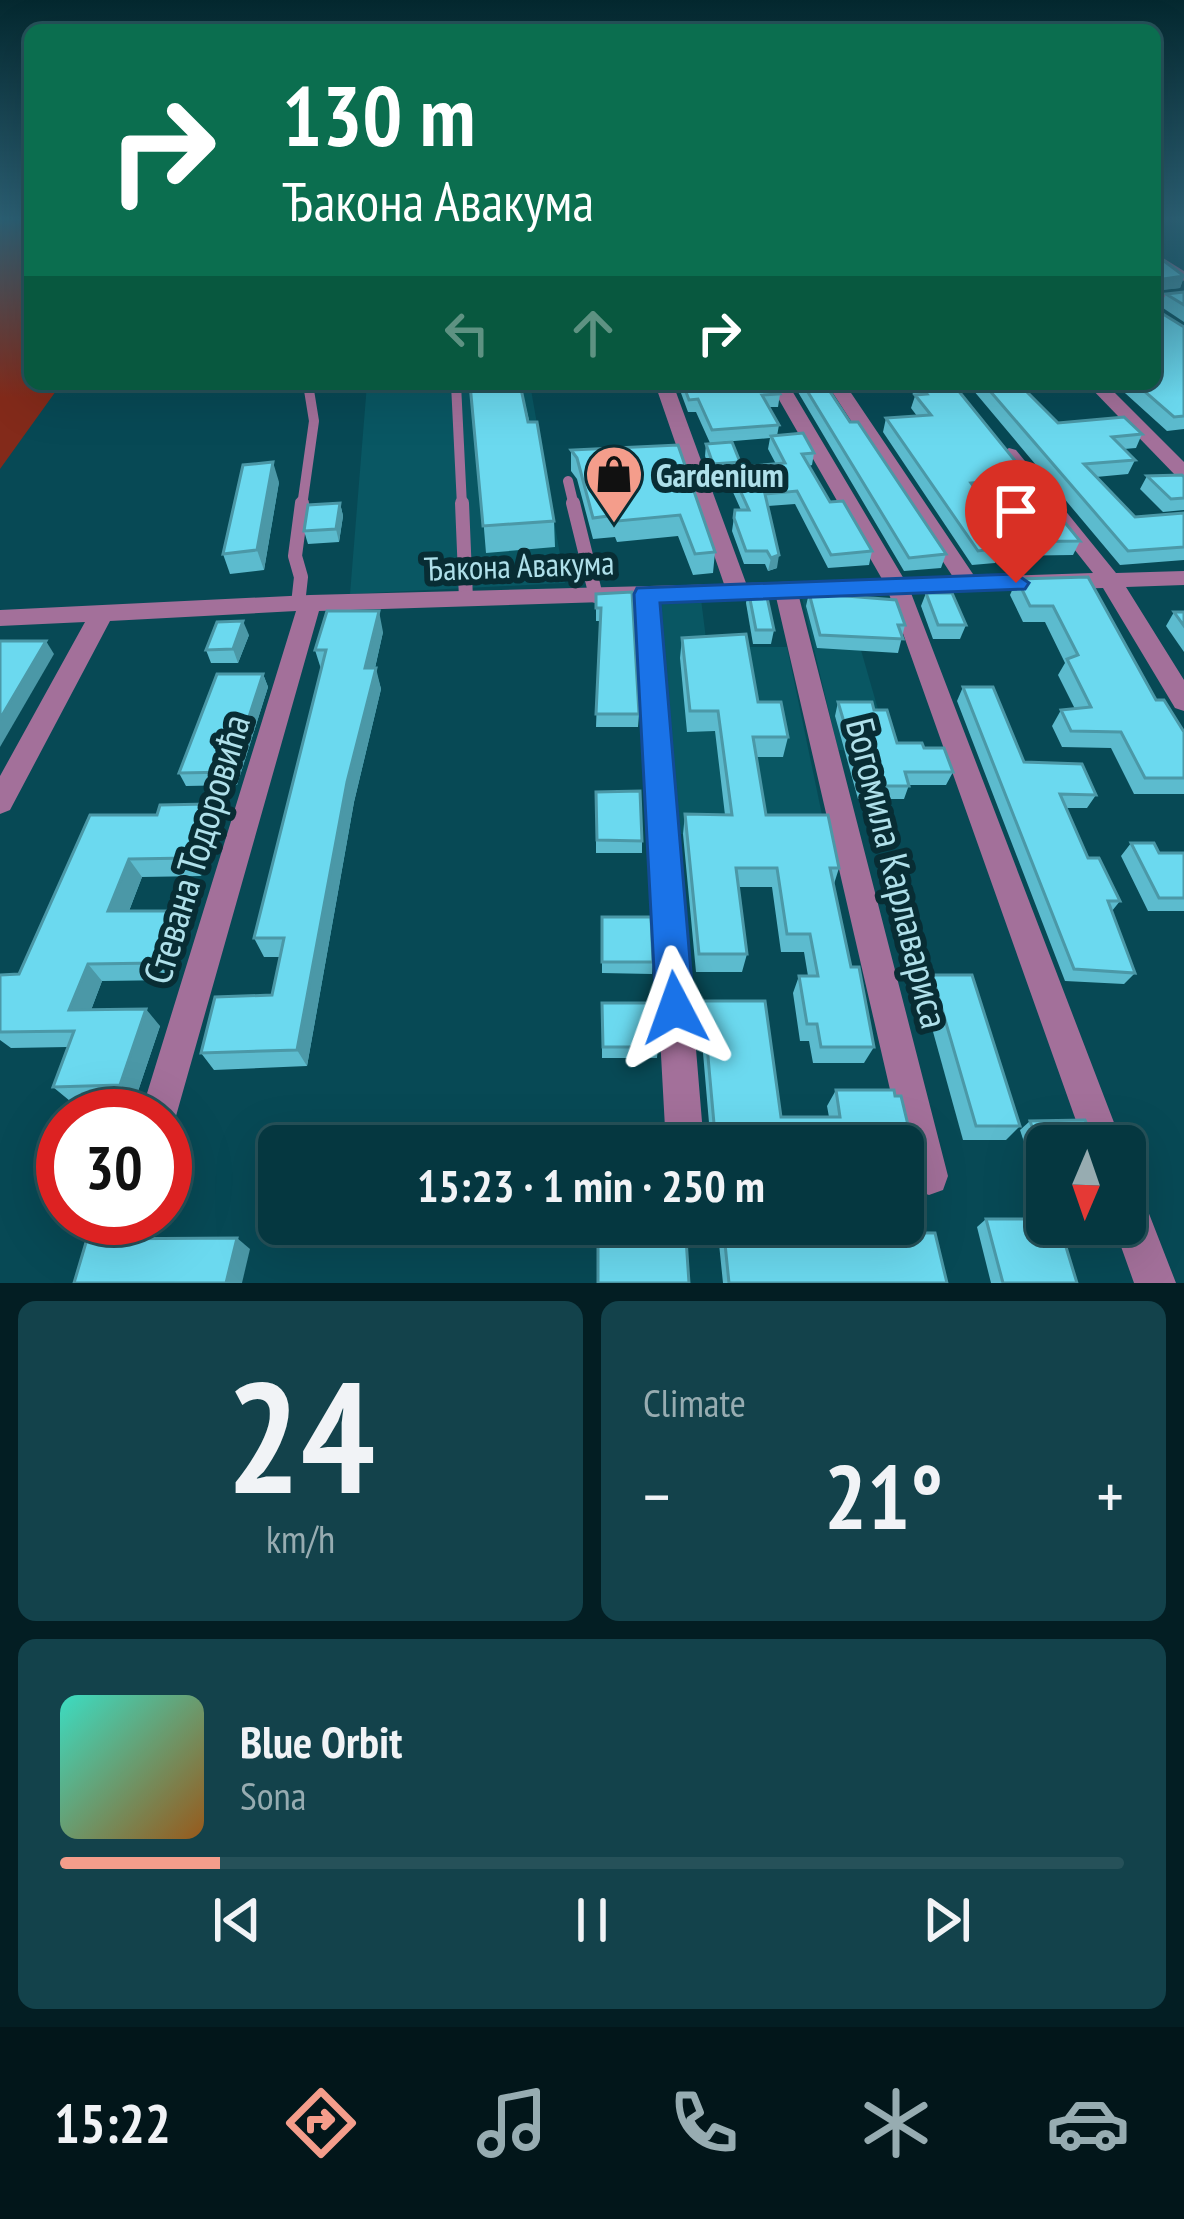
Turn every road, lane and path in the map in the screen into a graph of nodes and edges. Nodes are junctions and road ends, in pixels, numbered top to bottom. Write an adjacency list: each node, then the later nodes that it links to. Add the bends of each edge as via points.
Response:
1 (309, 390): 19 (lane, via 314,422 295,556)
2 (456, 390): 18 (lane)
3 (666, 390): 15 (street)
4 (783, 390): 13 (street)
5 (840, 390): 12 (street)
6 (1102, 390): 8 (street)
7 (996, 437): 11 (street)
8 (1184, 473)
9 (568, 482): 17 (lane)
10 (1184, 578): 11 (street, Ђакона Авакума)
11 (1111, 580): 12 (street, Ђакона Авакума); 22 (street)
12 (969, 584): 13 (street, Ђакона Авакума)
13 (897, 586): 14 (street, Ђакона Авакума); 26 (street)
14 (786, 590): 15 (street, Ђакона Авакума); 27 (street, Богомила Карлавариса)
15 (738, 592): 16 (street, Ђакона Авакума)
16 (646, 594): 17 (street, Ђакона Авакума); 25 (street)
17 (596, 596): 18 (street, Ђакона Авакума)
18 (466, 599): 19 (street, Ђакона Авакума)
19 (304, 604): 20 (street, Ђакона Авакума); 24 (street, Стевана Тодоровића)
20 (103, 611): 21 (street, Ђакона Авакума); 23 (street)
21 (0, 618)
22 (1184, 701)
23 (0, 802)
24 (166, 1089)
25 (684, 1125)
26 (1096, 1125)
27 (929, 1177)
28 (1141, 1245): 29 (street)
29 (1155, 1283)

